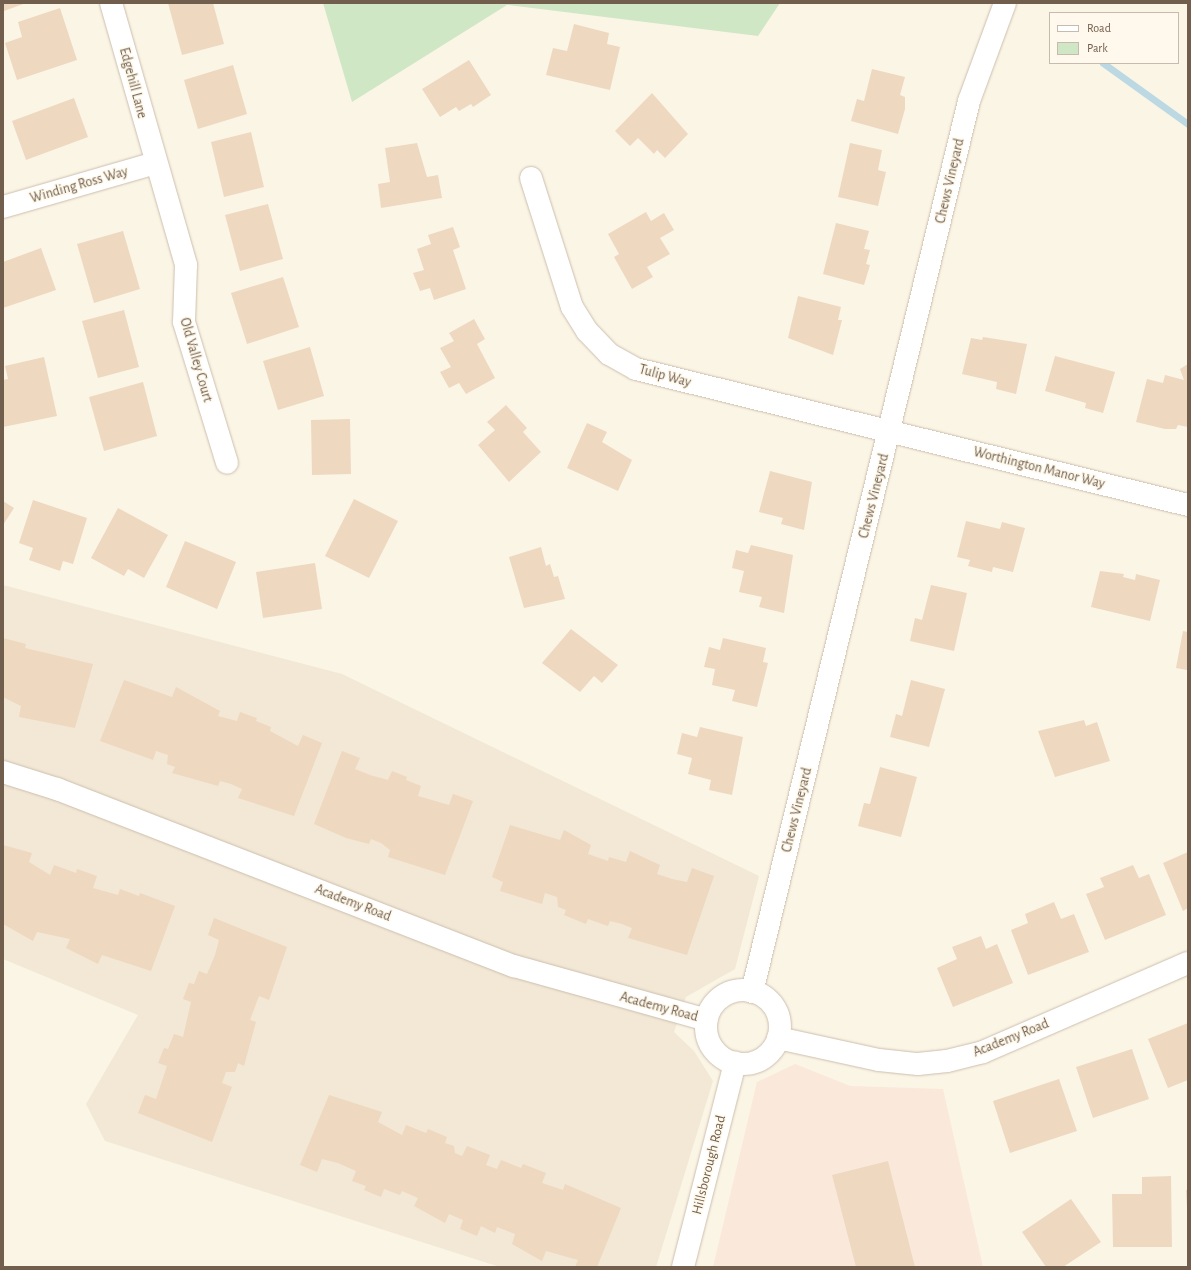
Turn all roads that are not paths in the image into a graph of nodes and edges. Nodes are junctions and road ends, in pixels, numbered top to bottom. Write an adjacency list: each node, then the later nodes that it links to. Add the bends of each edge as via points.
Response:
1 (111, 3): 3 (street, Edgehill Lane)
2 (1005, 3): 6 (street, Chews Vineyard, via 969,101)
3 (155, 163): 5 (street, Winding Ross Way); 7 (street, Old Valley Court, via 186,265 184,322)
4 (531, 178): 6 (street, Tulip Way, via 572,307 587,331 609,354 636,369)
5 (3, 207)
6 (890, 430): 8 (street, Worthington Manor Way); 11 (street, Chews Vineyard)
7 (226, 463)
8 (1188, 505)
9 (3, 772): 12 (street, Academy Road, via 64,792 514,966)
10 (1188, 963): 13 (street, Academy Road, via 983,1052 947,1062 918,1064 879,1060)
11 (752, 992): 12 (street, via 740,990 719,999); 13 (street, via 772,1004 780,1026)
12 (707, 1020): 14 (street, via 709,1042 724,1059)
13 (778, 1038): 14 (street, via 766,1056 757,1062)
14 (735, 1063): 15 (street, Hillsborough Road)
15 (683, 1267)

